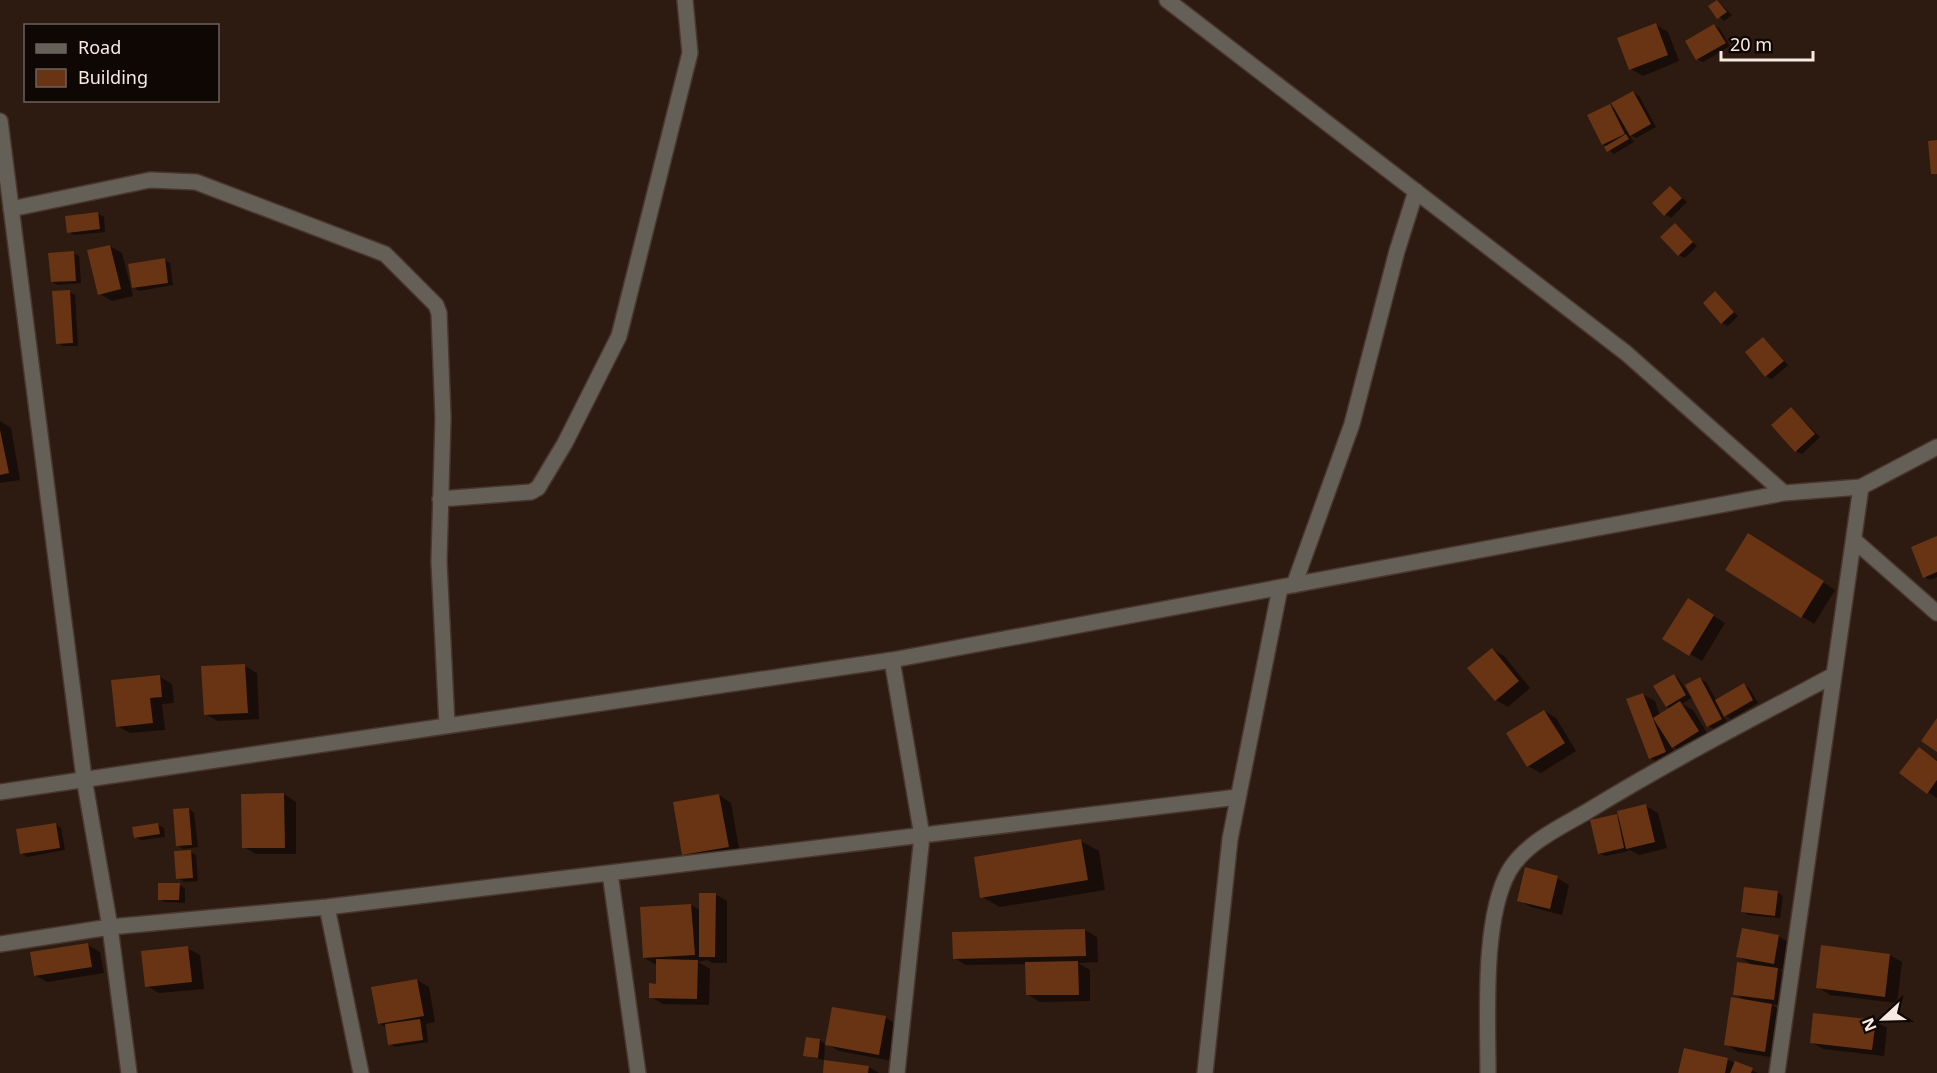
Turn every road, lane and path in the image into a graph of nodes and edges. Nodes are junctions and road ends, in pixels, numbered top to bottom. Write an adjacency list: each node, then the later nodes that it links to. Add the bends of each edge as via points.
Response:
1 (685, 0): 9 (street, via 690,53 619,336 538,488 531,492)
2 (1167, 0): 4 (street)
3 (0, 121): 5 (street)
4 (1416, 191): 8 (street, via 1626,353); 11 (street, via 1352,424)
5 (11, 209): 9 (street, via 150,180 196,182 384,254 423,290 439,313); 16 (street)
6 (1937, 447): 7 (street)
7 (1861, 487): 8 (street); 10 (street)
8 (1784, 493): 11 (street)
9 (440, 499): 15 (street)
10 (1855, 541): 12 (street); 14 (street)
11 (1287, 586): 13 (street); 18 (street)
12 (1937, 613)
13 (892, 660): 15 (street); 19 (street)
14 (1834, 675): 29 (street, via 1662,765 1533,844 1509,871 1489,947); 30 (street)
15 (447, 725): 16 (street)
16 (84, 778): 17 (street); 22 (street)
17 (0, 792)
18 (1238, 797): 19 (street); 28 (street)
19 (922, 836): 20 (street); 27 (street)
20 (609, 873): 21 (street); 26 (street)
21 (327, 907): 22 (street); 25 (street)
22 (110, 927): 23 (street); 24 (street)
23 (0, 944)
24 (129, 1073)
25 (361, 1073)
26 (638, 1073)
27 (897, 1073)
28 (1205, 1073)
29 (1488, 1073)
30 (1777, 1073)

